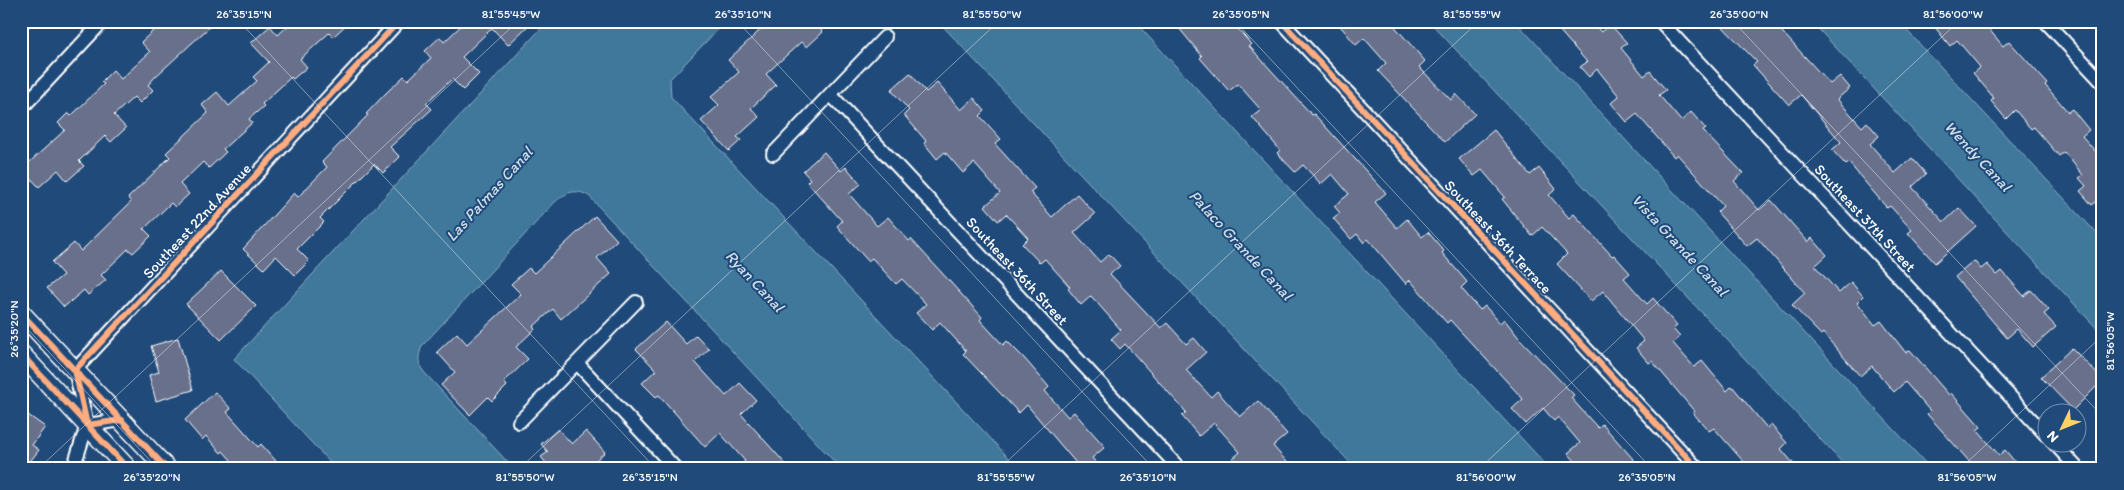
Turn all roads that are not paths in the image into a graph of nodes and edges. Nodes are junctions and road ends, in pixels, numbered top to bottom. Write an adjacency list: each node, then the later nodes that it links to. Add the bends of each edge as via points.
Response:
1 (103, 21): 9 (street)
2 (399, 21): 15 (street, Southeast 22nd Avenue)
3 (1281, 21): 26 (street, Southeast 36th Terrace)
4 (1660, 21): 18 (street, Southeast 37th Street)
5 (2045, 21): 7 (street)
6 (885, 37): 8 (street)
7 (2103, 83)
8 (831, 95): 10 (street); 25 (street, Southeast 36th Street)
9 (21, 110)
10 (773, 154)
11 (636, 302): 14 (street)
12 (21, 313): 15 (street)
13 (21, 354): 19 (street)
14 (578, 363): 17 (street); 24 (street)
15 (76, 370): 16 (street); 19 (street)
16 (122, 420): 19 (street); 23 (street)
17 (519, 422)
18 (2036, 424)
19 (87, 425): 21 (street); 22 (street)
20 (2062, 452): 27 (street)
21 (74, 469)
22 (128, 469)
23 (167, 469)
24 (676, 469)
25 (1180, 469)
26 (1698, 469)
27 (2078, 469)

